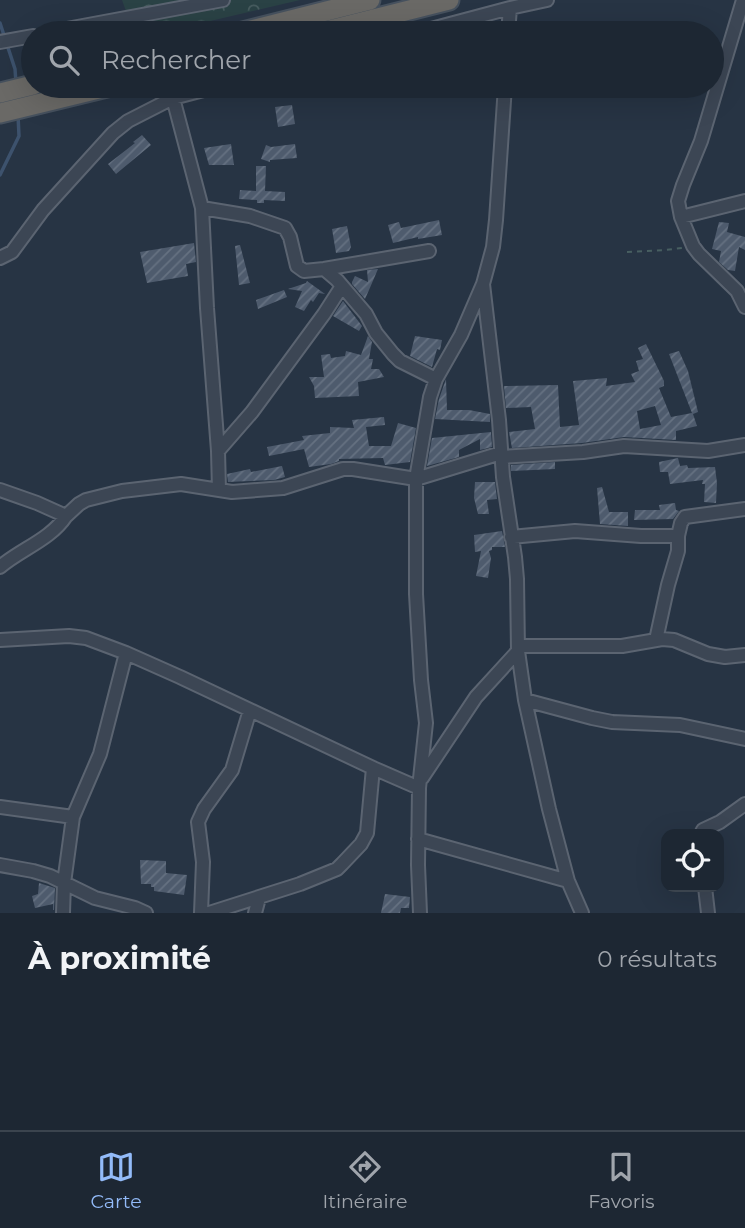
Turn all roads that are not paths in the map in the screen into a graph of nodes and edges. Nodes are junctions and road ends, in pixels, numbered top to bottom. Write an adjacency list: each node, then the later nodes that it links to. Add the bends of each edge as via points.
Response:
1 (223, 0): 7 (street)
2 (370, 0): 8 (highway)
3 (449, 0): 9 (highway)
4 (547, 0): 6 (street)
5 (743, 0): 14 (street)
6 (510, 8): 10 (street); 11 (street)
7 (110, 21)
8 (287, 21)
9 (366, 21)
10 (461, 21)
11 (509, 21)
12 (21, 38): 13 (street)
13 (0, 42)
14 (724, 64)
15 (21, 88): 16 (highway)
16 (0, 93)
17 (61, 98): 21 (highway)
18 (173, 98): 23 (street); 26 (street, via 113,133 43,210 12,253)
19 (504, 98): 28 (street, via 493,247)
20 (714, 98): 24 (street, via 682,185)
21 (0, 113)
22 (745, 201): 24 (street)
23 (202, 208): 27 (street, via 285,228 300,270); 34 (street)
24 (681, 217): 30 (street, via 699,254)
25 (429, 251): 27 (street)
26 (0, 258)
27 (324, 270): 29 (street)
28 (483, 284): 32 (street); 35 (street)
29 (342, 286): 32 (street, via 393,354); 34 (street, via 252,412)
30 (741, 292): 31 (street)
31 (745, 307)
32 (436, 379): 36 (street)
33 (745, 445): 35 (street, via 708,451 624,446)
34 (218, 451): 38 (street)
35 (501, 455): 36 (street); 42 (street)
36 (416, 479): 38 (street, via 343,469 283,488); 53 (street, via 416,594 426,723)
37 (0, 490): 40 (street)
38 (219, 490): 40 (street, via 181,484 122,491 86,500)
39 (745, 509): 41 (street, via 685,517)
40 (66, 516): 43 (street, via 54,530)
41 (678, 536): 42 (street, via 575,531); 45 (street)
42 (511, 537): 46 (street)
43 (0, 567)
44 (0, 640): 47 (street, via 69,636)
45 (656, 640): 46 (street, via 622,646); 48 (street, via 674,640 725,657)
46 (518, 648): 49 (street); 53 (street, via 476,697)
47 (126, 653): 50 (street); 56 (street, via 100,754)
48 (745, 655)
49 (525, 700): 51 (street, via 612,722 680,725); 60 (street)
50 (250, 710): 52 (street); 66 (street, via 232,770 198,822 203,862)
51 (745, 739)
52 (373, 768): 53 (street); 63 (street, via 367,833 361,844 337,869)
53 (420, 784): 58 (street)
54 (745, 804): 57 (street)
55 (0, 807): 56 (street)
56 (73, 817): 61 (street)
57 (705, 829)
58 (418, 839): 60 (street); 69 (street)
59 (0, 865): 61 (street)
60 (568, 881): 70 (street)
61 (64, 883): 64 (street); 65 (street)
62 (706, 892): 71 (street)
63 (259, 898): 67 (street); 68 (street)
64 (64, 913)
65 (146, 913)
66 (201, 913)
67 (209, 913)
68 (255, 913)
69 (420, 913)
70 (582, 913)
71 (708, 913)

